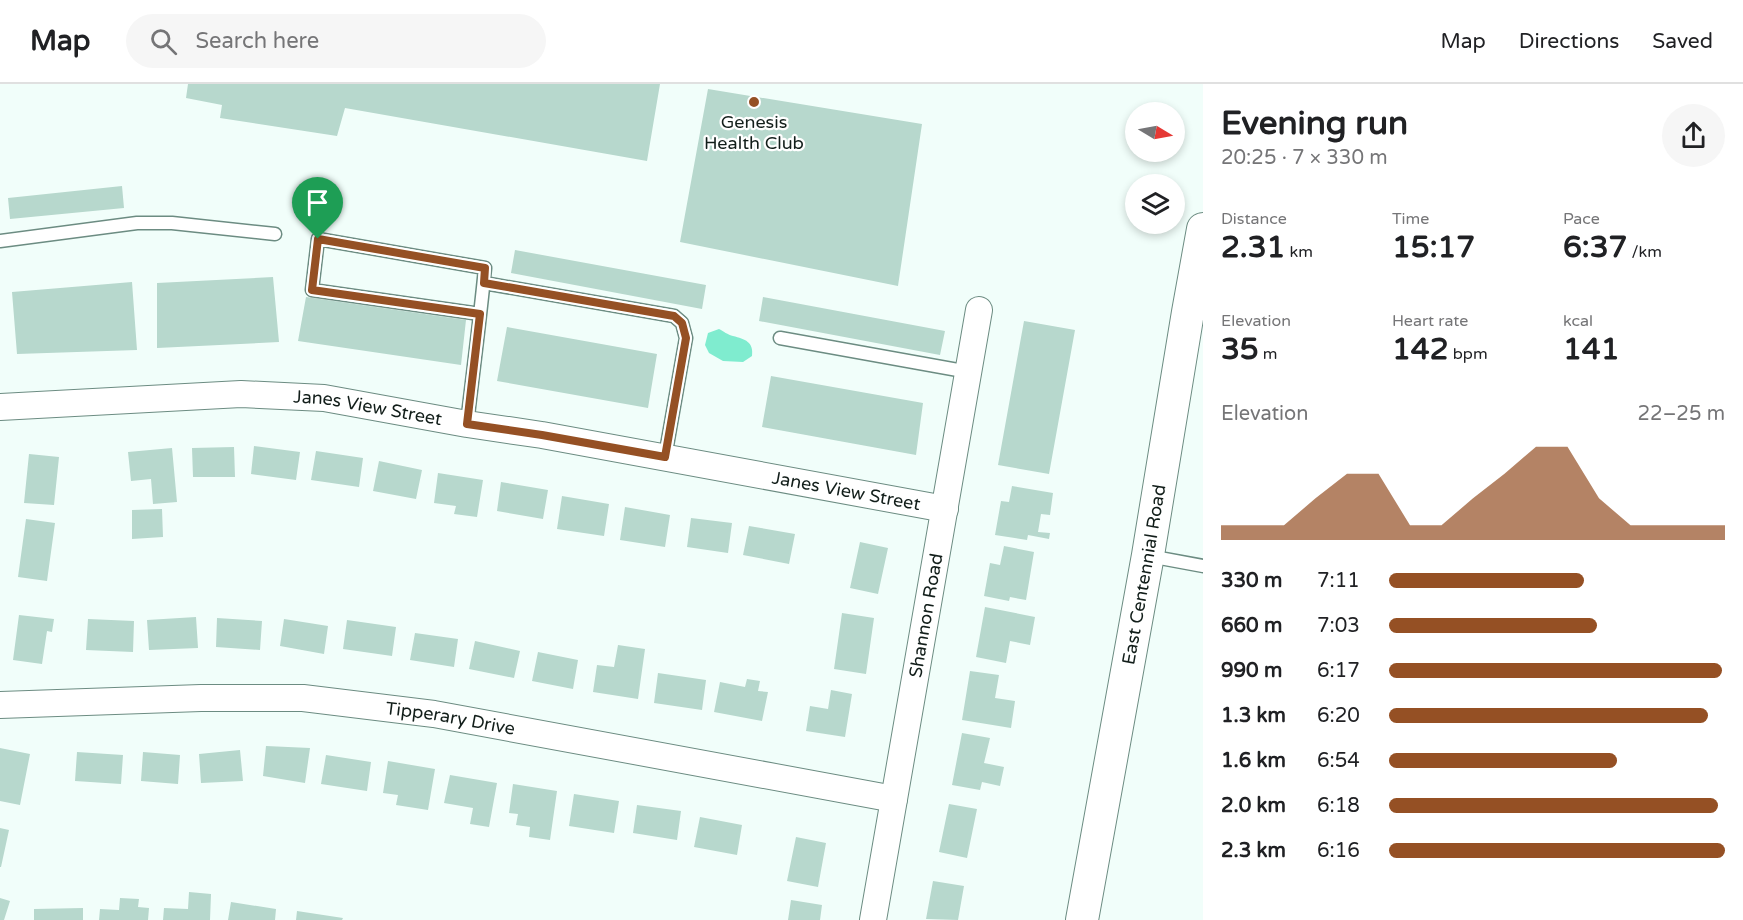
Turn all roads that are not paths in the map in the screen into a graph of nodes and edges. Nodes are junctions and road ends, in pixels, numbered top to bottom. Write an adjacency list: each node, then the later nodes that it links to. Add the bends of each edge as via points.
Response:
1 (1203, 229): 13 (street, East Centennial Road)
2 (275, 234): 3 (lane, via 137,223)
3 (0, 241)
4 (484, 283): 6 (lane); 6 (lane, via 485,268 318,239 312,290); 11 (lane, via 674,316 682,323 686,338)
5 (979, 310): 8 (street, Shannon Road)
6 (480, 314): 10 (lane)
7 (780, 338): 8 (lane)
8 (969, 372): 12 (street, Shannon Road)
9 (0, 407): 10 (street, Janes View Street, via 241,394 324,398)
10 (467, 424): 11 (street, Janes View Street)
11 (665, 457): 12 (street, Janes View Street)
12 (945, 509): 16 (street, Shannon Road)
13 (1148, 555): 14 (lane); 18 (street, East Centennial Road)
14 (1203, 566)
15 (0, 705): 16 (street, Tipperary Drive, via 303,698 434,714)
16 (894, 799): 17 (street, Shannon Road)
17 (873, 920)
18 (1082, 920)

